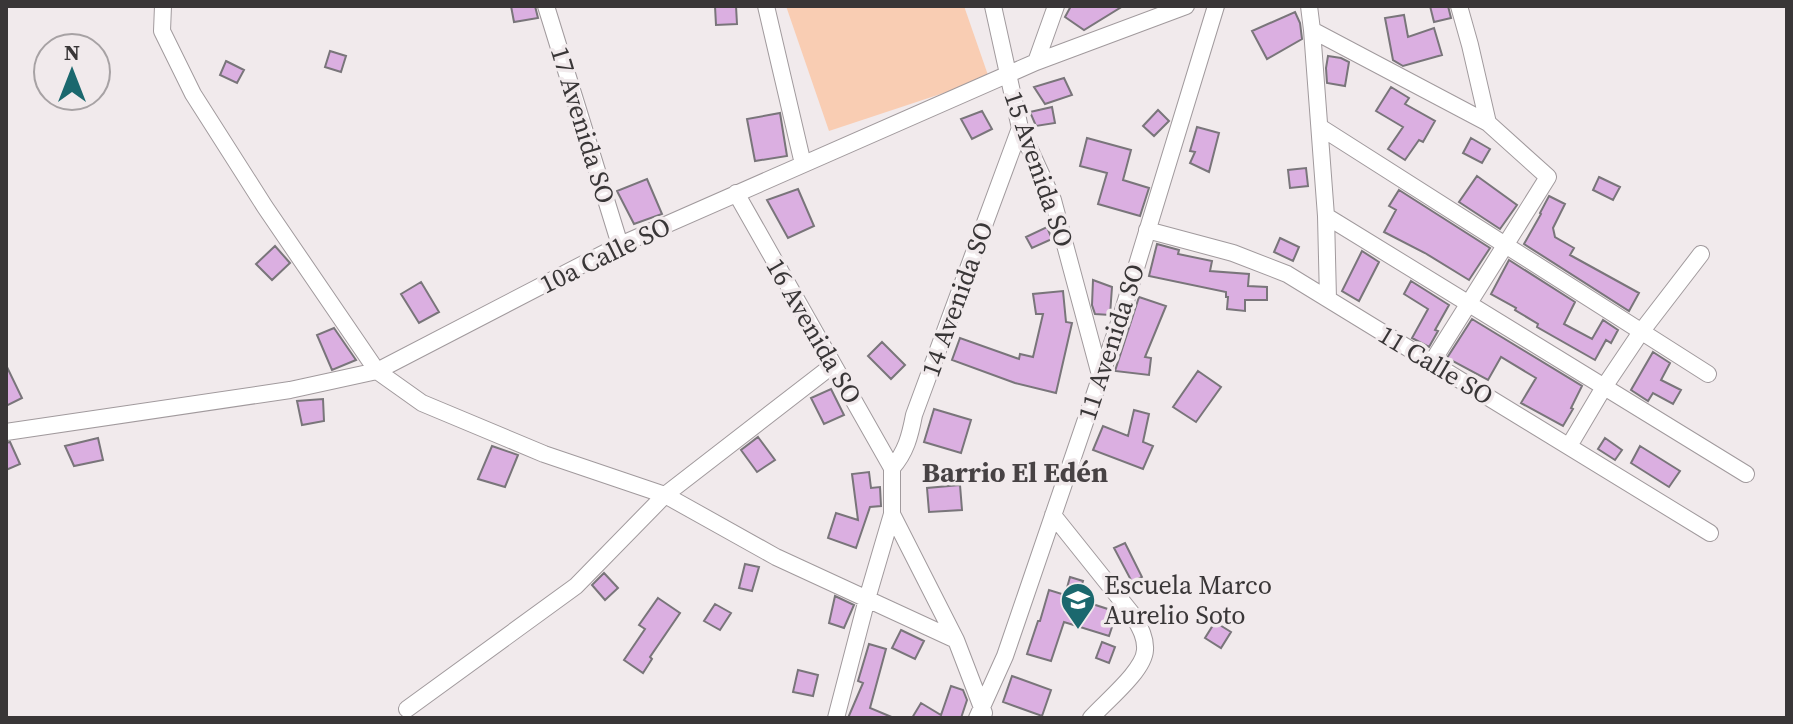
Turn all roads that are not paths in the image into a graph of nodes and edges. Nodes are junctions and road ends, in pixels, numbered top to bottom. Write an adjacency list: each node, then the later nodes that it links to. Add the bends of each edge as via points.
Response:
1 (163, 6): 28 (street, via 162,31 193,94)
2 (546, 6): 20 (street, 17 Avenida SO)
3 (766, 6): 16 (street)
4 (993, 6): 12 (street, 15 Avenida SO)
5 (1056, 6): 11 (street)
6 (1186, 6): 11 (street, 10a Calle SO)
7 (1216, 6): 19 (street, 11 Avenida SO)
8 (1309, 6): 10 (street)
9 (1459, 6): 13 (street)
10 (1312, 30): 13 (street); 14 (street)
11 (1036, 62): 12 (street, 10a Calle SO)
12 (1008, 74): 15 (street, 15 Avenida SO); 16 (street, 10a Calle SO)
13 (1488, 123): 21 (street, via 1548,177)
14 (1320, 127): 18 (street); 21 (street)
15 (1020, 128): 30 (street, 15 Avenida SO, via 1053,200); 34 (street, 14 Avenida SO, via 909,441)
16 (803, 164): 17 (street, 10a Calle SO)
17 (736, 193): 20 (street, 10a Calle SO); 27 (street, 16 Avenida SO)
18 (1326, 216): 23 (street); 24 (street)
19 (1147, 230): 23 (street, 11 Calle SO, via 1247,258); 30 (street, 11 Avenida SO)
20 (620, 245): 28 (street, 10a Calle SO)
21 (1506, 245): 24 (street); 25 (street)
22 (1701, 254): 25 (street)
23 (1328, 299): 26 (street, 11 Calle SO)
24 (1469, 304): 26 (street); 31 (street)
25 (1641, 332): 29 (street); 31 (street)
26 (1432, 362): 33 (street, 11 Calle SO)
27 (833, 365): 34 (street, 16 Avenida SO); 36 (street)
28 (377, 371): 32 (street, 10a Calle SO, via 290,390); 36 (street, via 422,403 544,454)
29 (1708, 374)
30 (1100, 377): 38 (street, 11 Avenida SO)
31 (1604, 387): 33 (street); 35 (street)
32 (6, 432)
33 (1569, 446): 39 (street, 11 Calle SO)
34 (892, 468): 37 (street)
35 (1746, 474)
36 (665, 495): 40 (street, via 776,557); 42 (street, via 576,586)
37 (892, 514): 40 (street); 41 (street)
38 (1053, 515): 43 (street, 11 Avenida SO); 45 (street, via 1143,632 1141,666)
39 (1710, 533)
40 (867, 599): 41 (street); 44 (street)
41 (956, 640): 43 (street)
42 (407, 709)
43 (982, 714)
44 (836, 718)
45 (1091, 718)

